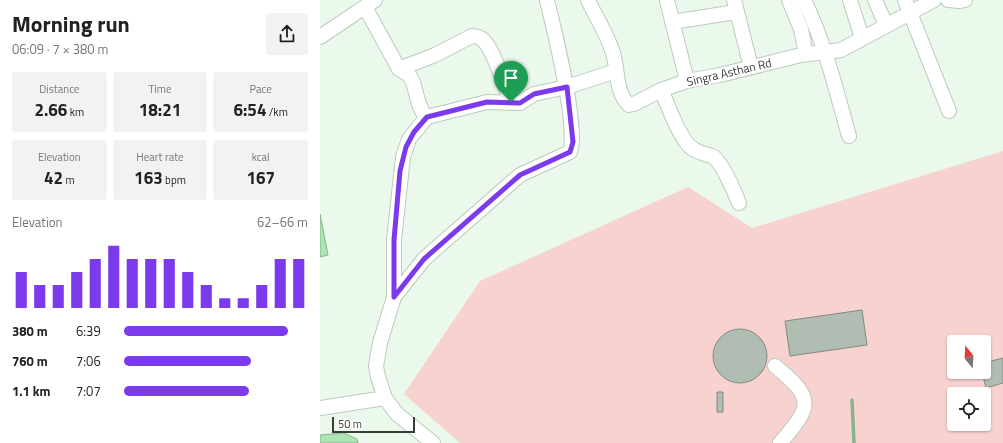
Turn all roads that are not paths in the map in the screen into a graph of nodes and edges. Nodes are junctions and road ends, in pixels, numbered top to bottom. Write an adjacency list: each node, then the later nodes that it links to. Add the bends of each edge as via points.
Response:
1 (547, 0): 25 (street)
2 (588, 0): 23 (street, Singra Asthan Rd, via 611,49)
3 (667, 0): 15 (street)
4 (789, 0): 20 (street, via 801,29)
5 (804, 0): 19 (street)
6 (850, 0): 18 (street)
7 (874, 0): 16 (street)
8 (905, 0): 14 (street)
9 (934, 0): 14 (street, Singra Asthan Rd)
10 (948, 0): 11 (street)
11 (965, 0)
12 (370, 3): 17 (street); 22 (street)
13 (735, 6): 15 (street); 21 (street)
14 (911, 13): 16 (street, Singra Asthan Rd); 28 (street)
15 (672, 22): 24 (street)
16 (886, 25): 18 (street, Singra Asthan Rd)
17 (320, 37)
18 (862, 38): 19 (street, Singra Asthan Rd, via 841,50)
19 (824, 52): 20 (street, Singra Asthan Rd); 30 (street)
20 (806, 54): 21 (street, Singra Asthan Rd)
21 (751, 67): 24 (street, Singra Asthan Rd)
22 (399, 69): 27 (street, via 477,36 482,38 489,48); 29 (street, via 410,75 422,111)
23 (616, 71): 25 (street); 26 (street, Singra Asthan Rd, via 620,89 628,105 640,102)
24 (687, 81): 26 (street, Singra Asthan Rd)
25 (567, 87): 27 (street, via 534,94 520,103); 32 (street, via 573,142 570,152 520,175 424,259)
26 (661, 90): 31 (street, via 686,142 695,151 718,160)
27 (511, 102): 29 (street, via 487,102)
28 (949, 111)
29 (427, 117): 32 (street, via 411,135 403,157 394,240)
30 (850, 136)
31 (739, 203)
32 (394, 297): 34 (street, via 376,366 380,388)
33 (775, 366): 37 (street, via 801,390 805,401 804,411)
34 (385, 398): 35 (street); 36 (street, via 397,414)
35 (320, 408)
36 (433, 443)
37 (780, 443)

